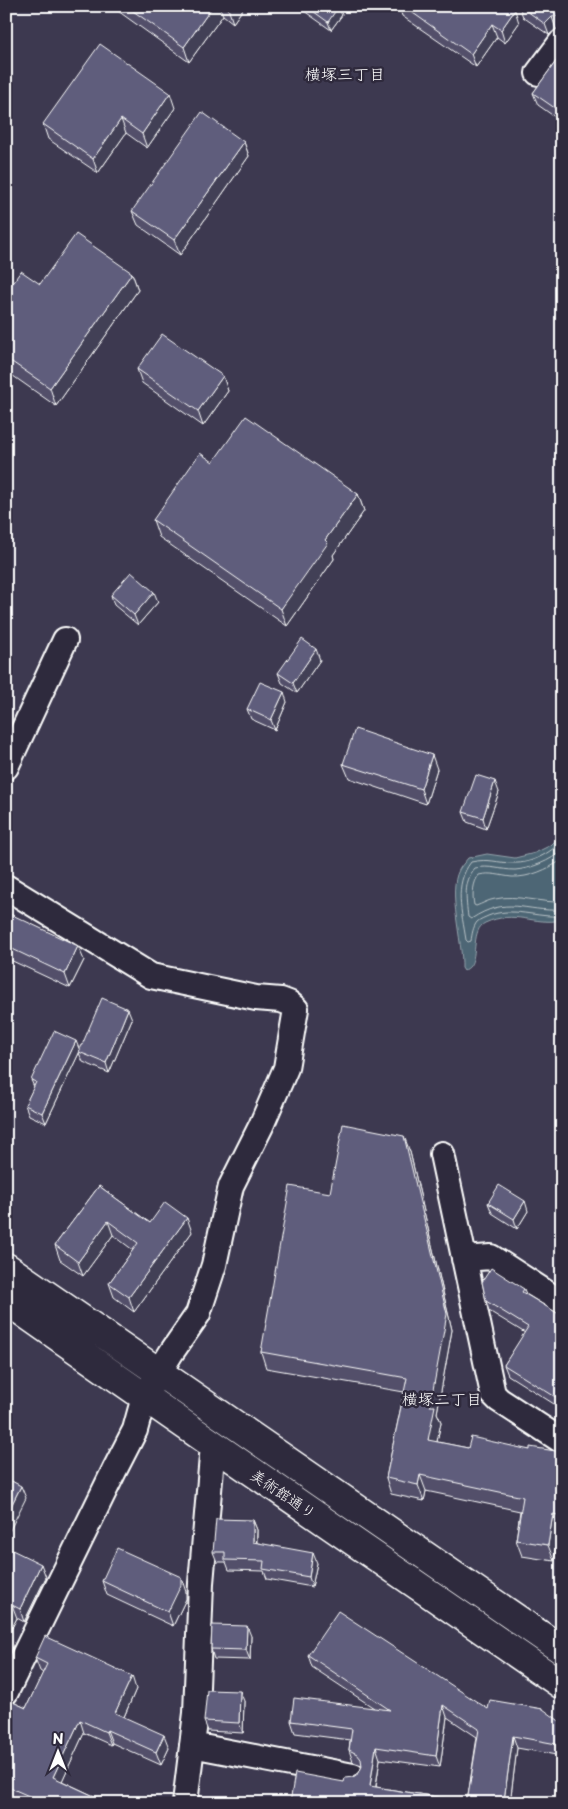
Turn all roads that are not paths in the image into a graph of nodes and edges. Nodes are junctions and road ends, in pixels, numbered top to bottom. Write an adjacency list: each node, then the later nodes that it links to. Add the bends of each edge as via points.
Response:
1 (562, 41): 2 (street)
2 (538, 73)
3 (65, 640): 4 (street)
4 (6, 767)
5 (6, 887): 11 (street, via 151,976 280,1000 296,1009 286,1068 231,1186 214,1265 198,1314)
6 (442, 1154): 7 (street)
7 (464, 1259): 10 (street, via 491,1257); 13 (street, via 493,1394)
8 (6, 1267): 11 (street, 美術館通り)
9 (6, 1300): 12 (street, 美術館通り)
10 (562, 1303)
11 (159, 1372): 12 (street); 15 (street, 美術館通り)
12 (144, 1397): 14 (street, 美術館通り); 17 (street, via 135,1430)
13 (562, 1441)
14 (213, 1445): 16 (street, 美術館通り); 18 (street)
15 (562, 1650)
16 (562, 1685)
17 (6, 1692)
18 (192, 1745): 19 (street); 20 (street)
19 (353, 1776)
20 (185, 1803)

